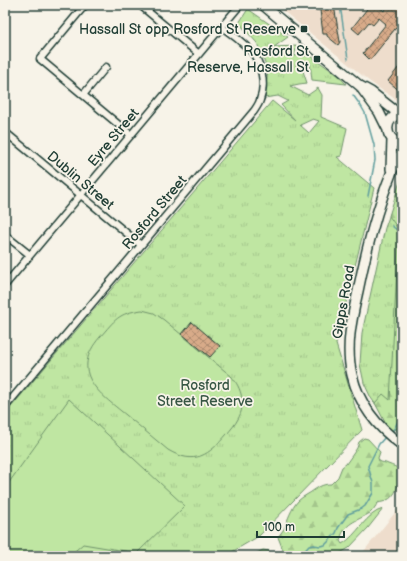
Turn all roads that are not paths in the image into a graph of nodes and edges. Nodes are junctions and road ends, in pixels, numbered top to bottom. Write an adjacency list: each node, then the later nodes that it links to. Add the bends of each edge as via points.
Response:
1 (85, 5): 9 (street, via 40,59)
2 (140, 5): 6 (street)
3 (240, 5): 5 (street, Eyre Street)
4 (263, 5): 8 (main road)
5 (222, 27): 6 (street, Eyre Street); 20 (street, Rosford Street, via 258,60 263,89 260,101)
6 (199, 54): 13 (street, Eyre Street)
7 (106, 67): 9 (street)
8 (360, 86): 10 (main road); 11 (main road)
9 (83, 95): 13 (street)
10 (402, 113): 11 (main road, via 392,118)
11 (387, 128): 14 (main road)
12 (5, 132): 18 (street, Dublin Street)
13 (131, 135): 18 (street, Eyre Street)
14 (392, 140): 15 (main road); 17 (main road, Gipps Road)
15 (402, 144)
16 (402, 152): 17 (main road, Gipps Road)
17 (391, 172): 24 (main road, Gipps Road, via 364,265 352,320 349,355 355,386 364,406 382,428)
18 (80, 195): 20 (street, Dublin Street); 21 (street, Eyre Street)
19 (5, 234): 21 (street)
20 (141, 245): 23 (street, Rosford Street)
21 (30, 255): 22 (street, Eyre Street)
22 (5, 285)
23 (5, 407)
24 (399, 443)

